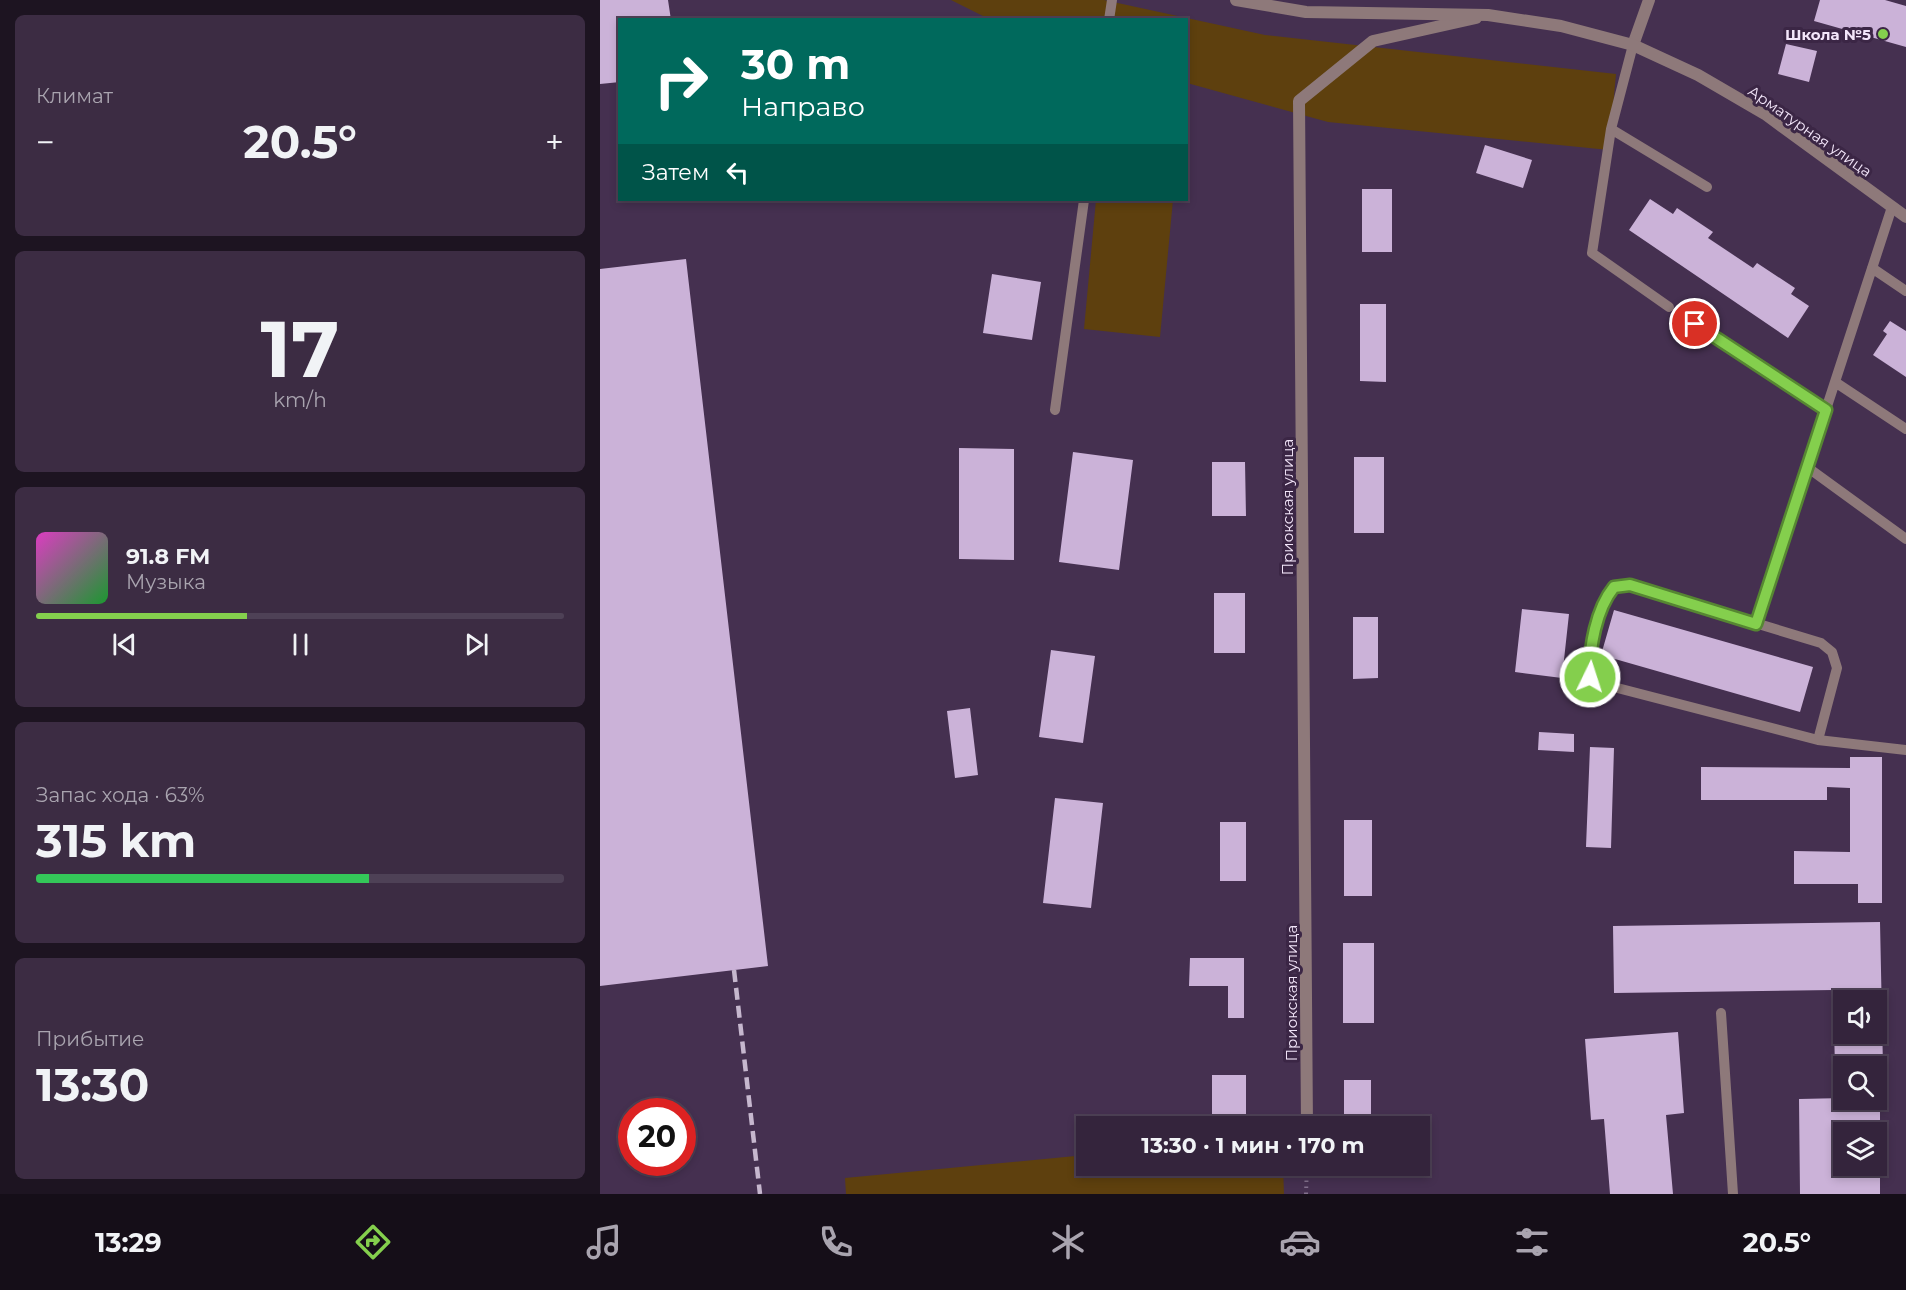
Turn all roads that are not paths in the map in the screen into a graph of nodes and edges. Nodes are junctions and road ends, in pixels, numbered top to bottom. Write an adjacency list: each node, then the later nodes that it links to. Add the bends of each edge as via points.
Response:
1 (1112, 0): 5 (lane)
2 (1236, 0): 4 (street, Арматурная улица, via 1306,12)
3 (1649, 0): 6 (street)
4 (1488, 15): 6 (street, Арматурная улица, via 1561,26); 26 (street, Приокская улица, via 1373,40 1299,100)
5 (1109, 18)
6 (1633, 45): 7 (lane); 10 (street, Арматурная улица, via 1698,75 1765,114)
7 (1611, 129): 8 (lane); 14 (lane, via 1592,253)
8 (1707, 187)
9 (1084, 201): 17 (lane)
10 (1892, 207): 11 (street, Арматурная улица); 12 (lane)
11 (1906, 217)
12 (1872, 268): 13 (lane); 16 (lane)
13 (1906, 291)
14 (1669, 307)
15 (1695, 324): 18 (lane)
16 (1835, 382): 18 (lane); 19 (lane)
17 (1055, 410)
18 (1826, 410): 20 (lane)
19 (1906, 429)
20 (1807, 467): 21 (lane); 22 (lane)
21 (1906, 538)
22 (1756, 624): 23 (lane, via 1821,643 1832,652 1837,668); 23 (lane, via 1630,585 1614,587 1604,599 1590,658 1590,677 1602,684)
23 (1818, 740): 24 (lane)
24 (1906, 750)
25 (1721, 1012): 27 (lane)
26 (1307, 1116)
27 (1733, 1194)

